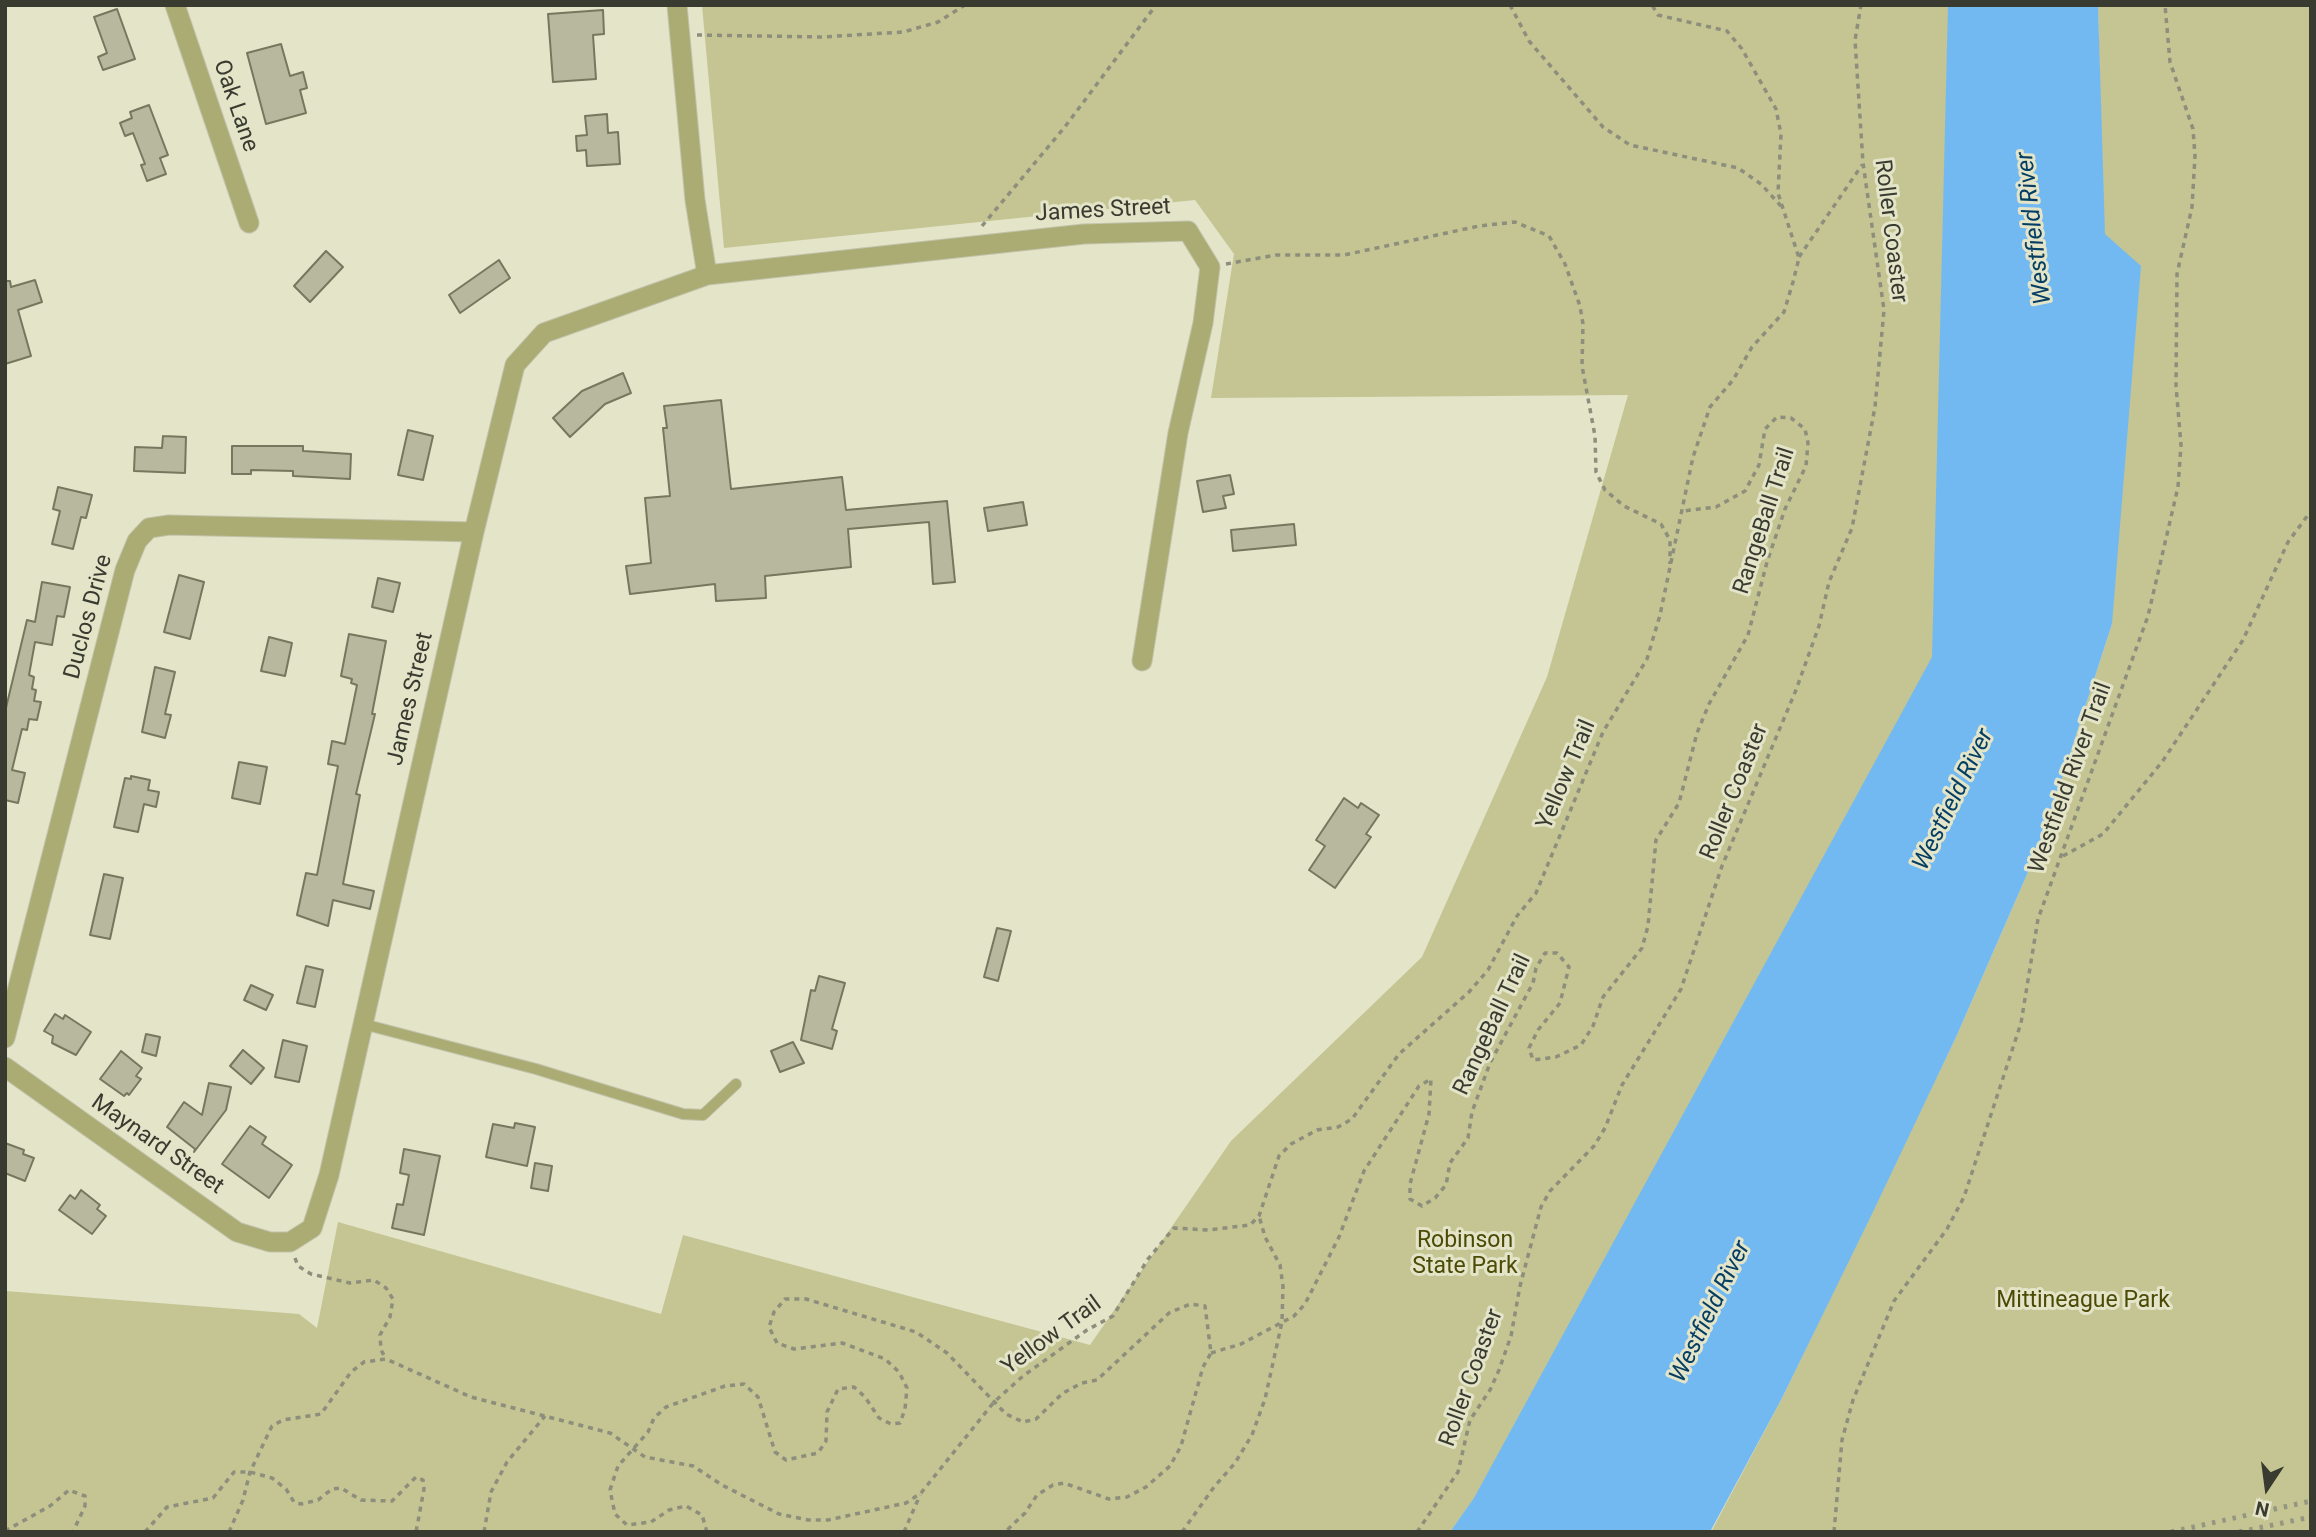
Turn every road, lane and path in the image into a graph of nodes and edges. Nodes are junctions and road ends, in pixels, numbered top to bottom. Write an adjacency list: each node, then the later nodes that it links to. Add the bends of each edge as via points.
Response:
1 (175, 5): 12 (street, Oak Lane)
2 (677, 5): 9 (street)
3 (965, 5): 9 (path, via 938,22 903,32 822,37)
4 (1156, 5): 13 (path, via 1064,128)
5 (1510, 5): 11 (path, via 1529,41 1603,127 1630,145 1738,168)
6 (1652, 5): 11 (path, via 1658,15 1727,32 1742,49 1776,109 1781,134 1778,193)
7 (1861, 5): 10 (path, Roller Coaster, via 1855,40)
8 (2165, 5): 22 (path, Westfield River Trail, via 2170,62 2193,128 2195,156 2192,207 2177,274 2178,486 2148,616)
9 (681, 35): 16 (street, via 695,200)
10 (1863, 163): 14 (path); 47 (path, Roller Coaster, via 1884,310 1875,407 1852,528 1829,582 1796,690 1722,866 1681,989 1622,1085 1594,1146 1563,1174 1541,1207 1499,1370 1470,1420 1458,1472)
11 (1783, 208): 14 (path)
12 (249, 223)
13 (964, 247): 15 (street, James Street, via 1084,234 1188,231); 16 (street, James Street)
14 (1799, 258): 17 (path, Yellow Trail, via 1784,312 1752,347 1710,407 1693,457)
15 (1210, 267): 20 (path, via 1276,255 1345,255 1515,222 1549,236 1580,306 1582,366 1595,436 1596,472 1605,491 1661,524 1670,540); 21 (street)
16 (707, 275): 19 (street, James Street, via 544,333 515,365)
17 (1683, 511): 20 (path, Yellow Trail); 29 (path, RangeBall Trail, via 1716,507 1745,491 1759,465 1765,429 1777,417 1791,418 1805,429 1806,466 1767,562 1748,635 1709,704 1679,803 1656,840 1642,948 1603,997 1581,1045 1556,1058 1533,1060 1529,1048 1560,1003 1569,967 1557,953 1545,954 1489,1063 1468,1138 1450,1163 1446,1185 1422,1206 1410,1199 1429,1114 1431,1079 1419,1086 1364,1171 1306,1304)
18 (2311, 511): 22 (path, via 2288,542 2243,640 2162,762 2103,834)
19 (474, 532): 23 (street, James Street); 24 (street, Duclos Drive, via 169,524 149,528 137,541 125,570)
20 (1670, 571): 27 (path, Yellow Trail, via 1647,659 1603,732 1536,892 1517,916 1488,970 1399,1054 1352,1119 1317,1130 1279,1156)
21 (1142, 661)
22 (2061, 857): 48 (path, Westfield River Trail, via 2038,919 2021,1023 1964,1197 1947,1229 1894,1301 1853,1400 1842,1440)
23 (363, 1024): 26 (lane, via 536,1069 683,1114 703,1115); 28 (street, James Street, via 329,1175 312,1228)
24 (5, 1038)
25 (5, 1067): 28 (street, Maynard Street, via 237,1232 270,1242)
26 (736, 1084)
27 (1259, 1216): 29 (path, via 1280,1265); 32 (path, Yellow Trail, via 1250,1225 1174,1228 1113,1315 1023,1376)
28 (290, 1242): 31 (path, via 299,1266 311,1274 350,1283 374,1280 386,1288 393,1299 380,1335)
29 (1282, 1322): 30 (path, RangeBall Trail, via 1241,1344); 46 (path, via 1252,1436)
30 (1211, 1353): 32 (path, via 1205,1306 1190,1304 1169,1312 1097,1380 1063,1393 1036,1419 1023,1422); 45 (path, via 1181,1446 1157,1479 1127,1497 1109,1499 1064,1483 1053,1485 1037,1495)
31 (386, 1359): 33 (path, via 471,1397); 35 (path, via 364,1362 351,1372 321,1414 272,1426)
32 (994, 1402): 34 (path, via 947,1353 916,1332 806,1299 785,1299 769,1327 777,1343 794,1349 842,1343 885,1359 899,1371 907,1388 900,1423 879,1418 854,1387 838,1388 827,1412 826,1441 818,1453 786,1460 775,1452 758,1397 744,1384 666,1407); 36 (path)
33 (546, 1415): 34 (path, via 610,1433); 42 (path, via 507,1462 491,1492)
34 (631, 1450): 36 (path, via 693,1466 779,1514 808,1520 892,1507); 43 (path, via 618,1466 610,1490 615,1514 627,1525 651,1522 668,1510 686,1506 702,1515)
35 (250, 1472): 39 (path, via 234,1472 213,1498 167,1507); 40 (path); 41 (path, via 267,1475 286,1489 294,1502 307,1504 341,1488 361,1500 392,1501 416,1477 423,1480 424,1489)
36 (921, 1493): 44 (path)
37 (5, 1531): 38 (path, via 69,1490 85,1496)
38 (73, 1532)
39 (145, 1532)
40 (229, 1532)
41 (416, 1532)
42 (484, 1532)
43 (707, 1532)
44 (904, 1532)
45 (1004, 1532)
46 (1182, 1532)
47 (1417, 1532)
48 (1834, 1532)

